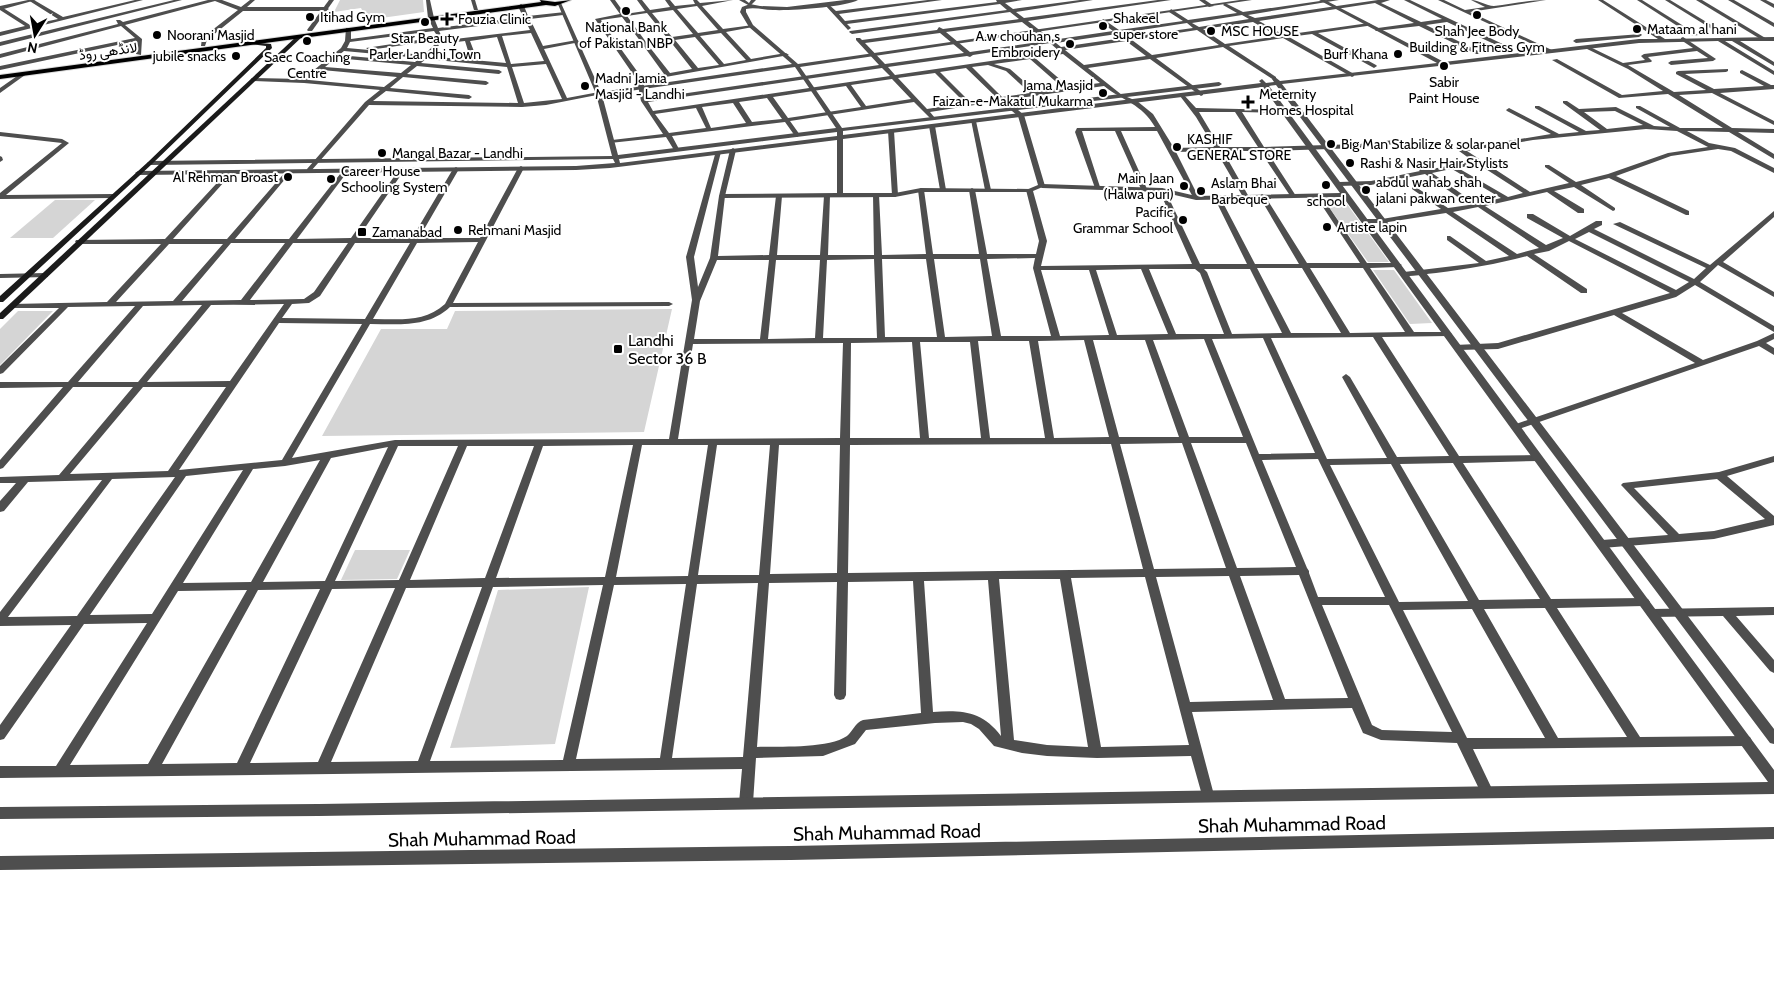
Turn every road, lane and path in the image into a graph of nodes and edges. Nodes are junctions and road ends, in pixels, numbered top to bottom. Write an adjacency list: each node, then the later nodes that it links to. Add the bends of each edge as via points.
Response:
1 (31, 0): 56 (street); 78 (street)
2 (110, 0): 52 (street)
3 (141, 0): 52 (street)
4 (180, 0): 74 (street)
5 (214, 0): 88 (street)
6 (217, 0): 62 (street)
7 (253, 0): 62 (street)
8 (332, 0): 57 (street)
9 (428, 0): 75 (street)
10 (473, 0): 63 (street)
11 (536, 0): 63 (main road, لانڈھی روڈ)
12 (612, 0): 73 (street)
13 (639, 0): 67 (street)
14 (666, 0): 58 (street)
15 (731, 0): 45 (street)
16 (741, 0): 48 (street)
17 (758, 0): 48 (street)
18 (856, 0): 41 (street)
19 (940, 0): 46 (street)
20 (1020, 0): 42 (street)
21 (1089, 0): 64 (street); 65 (street)
22 (1161, 0): 23 (street); 64 (street); 66 (street)
23 (1169, 0)
24 (1202, 0): 54 (street)
25 (1250, 0): 50 (street)
26 (1337, 0): 43 (street)
27 (1388, 0): 47 (street)
28 (1406, 0): 82 (street)
29 (1440, 0): 72 (street)
30 (1473, 0): 60 (street)
31 (1505, 0): 51 (street)
32 (1539, 0): 33 (street); 51 (street)
33 (1544, 0)
34 (1600, 0): 107 (street)
35 (1639, 0): 108 (street)
36 (1667, 0): 115 (street)
37 (1698, 0): 109 (street)
38 (1730, 0): 90 (street)
39 (1762, 0): 55 (street)
40 (567, 1): 44 (main road, لانڈھی روڈ); 68 (street)
41 (846, 1): 49 (street)
42 (999, 1): 65 (street); 70 (street)
43 (1323, 1): 59 (street); 71 (street)
44 (545, 2): 53 (main road, لانڈھی روڈ)
45 (697, 2): 58 (street); 100 (street)
46 (912, 2): 69 (street); 70 (street)
47 (1376, 2): 59 (street); 87 (street)
48 (752, 3): 49 (street, via 778,8); 91 (street, via 743,12)
49 (827, 4): 69 (street)
50 (1224, 4): 54 (street); 71 (street)
51 (1515, 4): 60 (street)
52 (119, 5): 61 (street)
53 (521, 6): 75 (main road, لانڈھی روڈ); 76 (street)
54 (1211, 6): 66 (street)
55 (1774, 6)
56 (0, 8): 92 (street)
57 (326, 8): 62 (street); 97 (street)
58 (674, 8): 67 (street); 112 (street)
59 (1336, 8): 81 (street); 89 (street)
60 (1490, 8): 72 (street)
61 (104, 9): 74 (street); 78 (street)
62 (241, 9): 135 (street, via 204,39)
63 (476, 9): 75 (main road, لانڈھی روڈ)
64 (1101, 9): 79 (street); 80 (street)
65 (1012, 10): 79 (street); 83 (street)
66 (1174, 11): 80 (street); 85 (street)
67 (649, 12): 73 (street); 118 (street)
68 (563, 13): 76 (street); 128 (street)
69 (835, 13): 86 (street)
70 (922, 13): 83 (street); 86 (street)
71 (1242, 14): 81 (street); 85 (street)
72 (1465, 14): 137 (street)
73 (623, 15): 132 (street); 141 (street, via 598,19)
74 (113, 16): 88 (street); 116 (street)
75 (431, 16): 95 (main road, لانڈھی روڈ); 96 (street); 97 (main road, لانڈھی روڈ)
76 (527, 17): 93 (street); 96 (street)
77 (1456, 18): 82 (street)
78 (62, 19): 92 (street)
79 (1024, 20): 101 (street); 102 (street)
80 (1115, 20): 84 (street)
81 (1253, 20): 94 (street); 114 (street)
82 (1447, 20): 87 (street); 143 (street)
83 (930, 21): 101 (street); 103 (street)
84 (1103, 21): 102 (street); 104 (street)
85 (1187, 22): 94 (street); 104 (street)
86 (844, 23): 103 (street)
87 (1420, 23): 98 (street); 149 (street)
88 (121, 24): 117 (street); 138 (street)
89 (1367, 24): 98 (street); 105 (street)
90 (1774, 25)
91 (751, 26): 100 (street); 151 (street)
92 (29, 27): 99 (street)
93 (531, 28): 111 (street); 122 (street); 140 (street)
94 (1197, 28): 119 (street); 136 (street)
95 (348, 29): 113 (main road, لانڈھی روڈ); 127 (street)
96 (436, 29): 122 (street); 127 (street)
97 (310, 30): 135 (main road, لانڈھی روڈ)
98 (1378, 30): 158 (street)
99 (11, 31): 106 (street); 116 (street)
100 (723, 31): 112 (street); 160 (street)
101 (942, 31): 129 (street); 133 (street)
102 (1037, 31): 130 (street); 133 (street)
103 (852, 32): 129 (street)
104 (1118, 32): 119 (street); 130 (street)
105 (1312, 32): 114 (street); 174 (street)
106 (0, 34)
107 (1654, 34): 108 (street); 120 (street); 137 (street)
108 (1695, 34): 115 (street)
109 (1755, 34): 110 (street); 115 (street); 126 (street)
110 (1774, 34)
111 (500, 35): 123 (street); 169 (street)
112 (698, 35): 118 (street); 170 (street)
113 (300, 36): 131 (main road, لانڈھی روڈ); 197 (main road)
114 (1284, 37): 136 (street); 180 (street)
115 (1722, 37): 124 (street); 125 (street); 188 (street)
116 (22, 39): 134 (street); 138 (street)
117 (139, 39): 150 (street); 177 (street)
118 (670, 39): 132 (street); 179 (street)
119 (1126, 39): 145 (street); 157 (street)
120 (1662, 39): 124 (street); 139 (street)
121 (1774, 39): 126 (street)
122 (439, 40): 123 (street); 144 (street); 155 (street)
123 (467, 40): 161 (street, via 472,54)
124 (1683, 40): 146 (street)
125 (1733, 40): 126 (street); 168 (street)
126 (1764, 40)
127 (348, 41): 142 (street)
128 (576, 42): 140 (street); 219 (street)
129 (860, 42): 152 (street)
130 (1052, 42): 145 (street); 148 (street)
131 (252, 43): 189 (main road, لانڈھی روڈ); 290 (main road, via 269,45 269,48)
132 (643, 43): 141 (street); 191 (street)
133 (955, 43): 148 (street); 152 (street)
134 (0, 44)
135 (203, 45): 150 (main road, لانڈھی روڈ)
136 (1224, 46): 157 (street); 203 (street)
137 (1539, 46): 143 (street); 147 (street)
138 (33, 47): 153 (street)
139 (1586, 47): 147 (street); 166 (street)
140 (540, 48): 162 (street)
141 (617, 48): 199 (street)
142 (343, 49): 144 (street); 154 (street)
143 (1509, 49): 149 (street)
144 (351, 50): 155 (street)
145 (1062, 50): 156 (street); 176 (street)
146 (1698, 50): 166 (street, via 1644,56 1648,61); 167 (street, via 1713,59)
147 (1551, 51): 165 (street)
148 (968, 53): 164 (street); 172 (street)
149 (1478, 53): 158 (street)
150 (140, 54): 183 (main road, لانڈھی روڈ)
151 (786, 55): 160 (street); 171 (street)
152 (872, 55): 171 (street); 172 (street)
153 (0, 56)
154 (335, 56): 163 (street); 178 (street)
155 (424, 57): 161 (street); 163 (street)
156 (1031, 57): 164 (street); 214 (street)
157 (1151, 57): 176 (street); 211 (street)
158 (1433, 59): 165 (street); 174 (street)
159 (1555, 60): 218 (street, via 1621,97)
160 (748, 61): 170 (street); 185 (street)
161 (470, 62): 169 (street)
162 (547, 62): 169 (street); 226 (street)
163 (416, 64): 184 (street); 190 (street)
164 (982, 64): 173 (street); 220 (street, via 1008,70)
165 (1442, 64): 192 (street)
166 (1622, 64): 218 (street)
167 (1671, 64)
168 (1774, 64)
169 (509, 65): 235 (street)
170 (723, 66): 175 (street)
171 (797, 66): 185 (street); 196 (street)
172 (884, 66): 195 (street); 196 (street)
173 (967, 66): 182 (street); 227 (street)
174 (1374, 66): 180 (street)
175 (714, 67): 179 (street); 193 (street)
176 (1083, 67): 208 (street)
177 (0, 68)
178 (322, 68): 190 (street); 201 (street)
179 (696, 70): 187 (street)
180 (1343, 70): 192 (street); 203 (street)
181 (1726, 70): 216 (street, via 1678,73)
182 (936, 71): 195 (street); 236 (street)
183 (0, 72)
184 (499, 72)
185 (754, 72): 193 (street)
186 (1742, 72): 209 (street)
187 (680, 73): 191 (street); 202 (street)
188 (1774, 73)
189 (22, 75): 194 (main road, لانڈھی روڈ); 200 (street)
190 (403, 75): 206 (street); 212 (street)
191 (668, 75): 199 (street)
192 (1352, 75): 203 (street)
193 (722, 76): 198 (street)
194 (0, 77)
195 (895, 77): 207 (street); 228 (street)
196 (806, 78): 213 (street); 217 (street)
197 (254, 79): 201 (street); 291 (main road)
198 (706, 79): 202 (street); 217 (street)
199 (640, 80): 210 (street)
200 (14, 81): 204 (street); 215 (street)
201 (304, 81): 212 (street)
202 (687, 81): 210 (street)
203 (1276, 81): 205 (street); 276 (street)
204 (0, 82)
205 (1264, 82): 211 (street); 221 (street); 246 (street)
206 (486, 83)
207 (847, 84): 213 (street); 239 (street)
208 (1105, 84): 214 (street); 223 (street)
209 (1772, 87): 216 (street)
210 (640, 88): 219 (street); 229 (street)
211 (1192, 88): 221 (street); 223 (street)
212 (384, 89): 225 (street); 233 (street)
213 (813, 89): 222 (street); 249 (street)
214 (1069, 90): 220 (street)
215 (0, 91)
216 (1713, 91): 218 (street); 254 (street)
217 (715, 92): 229 (street); 234 (street)
218 (1672, 93): 264 (street)
219 (599, 94): 226 (street); 273 (street)
220 (1034, 94): 227 (street)
221 (1201, 94): 224 (street)
222 (769, 96): 230 (street); 252 (street)
223 (1120, 96): 231 (street); 241 (street)
224 (1183, 96): 231 (street); 242 (street)
225 (469, 97)
226 (565, 99): 235 (street)
227 (1001, 99): 236 (street); 241 (street)
228 (915, 100): 239 (street); 245 (street)
229 (644, 101): 248 (street)
230 (735, 101): 234 (street); 255 (street)
231 (1135, 102): 250 (street); 261 (street, via 1151,115)
232 (1565, 102): 247 (street)
233 (367, 103): 235 (street); 288 (street)
234 (721, 103): 237 (street)
235 (522, 104)
236 (969, 104): 245 (street)
237 (698, 106): 248 (street); 258 (street)
238 (1537, 107): 267 (street)
239 (865, 108): 249 (street)
240 (1638, 108): 262 (street)
241 (1012, 109): 250 (street); 251 (street)
242 (1195, 110): 243 (street); 282 (street)
243 (1237, 110): 246 (street); 277 (street)
244 (1509, 110): 271 (street)
245 (925, 111): 251 (street)
246 (1285, 111): 275 (street)
247 (1577, 111): 257 (street, via 1620,110); 263 (street)
248 (651, 113): 269 (street)
249 (830, 113): 252 (street); 259 (street)
250 (1021, 115): 253 (street); 311 (street)
251 (932, 118): 259 (street)
252 (786, 120): 255 (street); 270 (street)
253 (973, 121): 256 (street); 318 (street)
254 (1774, 123)
255 (750, 125): 258 (street)
256 (932, 126): 265 (street); 316 (street)
257 (1652, 128): 262 (street); 263 (street)
258 (709, 129): 269 (street)
259 (840, 129): 270 (street); 272 (street)
260 (1117, 129): 261 (street); 312 (street, via 1085,128 1078,132); 314 (street)
261 (1160, 129): 284 (street)
262 (1677, 129): 264 (street); 278 (street)
263 (1604, 130): 267 (street)
264 (1731, 130): 266 (street); 279 (street)
265 (891, 131): 272 (street); 325 (street)
266 (1774, 131)
267 (1585, 132): 271 (street)
268 (0, 134): 334 (street, via 66,143)
269 (669, 135): 273 (street); 281 (street)
270 (797, 135): 281 (street)
271 (1557, 135): 289 (street, via 1461,150)
272 (840, 137): 283 (street); 331 (street)
273 (612, 142): 287 (street)
274 (1394, 142): 276 (street)
275 (1312, 147): 276 (street); 277 (street); 309 (street)
276 (1326, 147): 308 (street)
277 (1262, 148): 282 (street); 333 (street)
278 (1715, 148): 302 (street, via 1733,149); 307 (street, via 1670,154)
279 (1759, 148): 280 (street); 286 (street)
280 (1774, 148)
281 (676, 149): 287 (street)
282 (1219, 149): 284 (street); 336 (street)
283 (734, 150): 285 (street); 328 (street)
284 (1172, 150): 337 (street)
285 (718, 152): 292 (street); 390 (street, via 690,257)
286 (1774, 156)
287 (616, 157): 288 (street); 292 (street)
288 (316, 162): 291 (street); 299 (street)
289 (1478, 162): 297 (street); 323 (street)
290 (150, 163): 291 (street); 305 (main road)
291 (164, 163): 303 (main road)
292 (618, 165): 296 (street)
293 (1417, 166): 306 (street)
294 (1547, 166): 310 (street)
295 (456, 168): 296 (street); 298 (street); 352 (street)
296 (521, 168): 356 (street)
297 (1454, 168): 306 (street); 338 (street)
298 (402, 169): 300 (street); 355 (street)
299 (309, 170): 300 (street); 301 (street)
300 (346, 170): 354 (street)
301 (289, 171): 304 (street); 357 (street)
302 (1774, 171)
303 (153, 172): 304 (street); 305 (street); 358 (main road)
304 (231, 172): 359 (street)
305 (138, 173): 327 (main road)
306 (1427, 173): 308 (street); 339 (street)
307 (1610, 176): 310 (street); 343 (street)
308 (1354, 183): 309 (street); 347 (street)
309 (1339, 184): 322 (street)
310 (1576, 184): 321 (street); 340 (street)
311 (1042, 186): 312 (street); 319 (street)
312 (1096, 187): 314 (street)
313 (1414, 188): 341 (street)
314 (1144, 189): 320 (street)
315 (921, 190): 316 (street); 325 (street); 363 (street)
316 (943, 190): 317 (street)
317 (972, 190): 318 (street); 364 (street)
318 (988, 190): 319 (street)
319 (1029, 190): 365 (street, via 1043,241)
320 (1162, 190): 337 (street); 377 (street)
321 (1548, 190): 323 (street); 342 (street)
322 (1346, 194): 326 (street); 346 (street)
323 (1529, 194): 338 (street)
324 (876, 195): 325 (street); 331 (street); 362 (street)
325 (895, 195)
326 (1318, 195): 333 (street); 371 (street)
327 (113, 196): 334 (street); 382 (main road)
328 (722, 196): 329 (street); 368 (street)
329 (779, 196): 330 (street); 366 (street)
330 (827, 196): 331 (street); 367 (street)
331 (840, 196)
332 (1262, 196): 333 (street); 336 (street); 375 (street)
333 (1293, 196)
334 (0, 197)
335 (1217, 197): 336 (street); 337 (street); 374 (street)
336 (1246, 197)
337 (1196, 198)
338 (1507, 199): 339 (street)
339 (1477, 205): 341 (street); 360 (street)
340 (1613, 209)
341 (1446, 210): 347 (street); 369 (street)
342 (1581, 210)
343 (1686, 213)
344 (1774, 213): 373 (street)
345 (1530, 216): 353 (street)
346 (1366, 221): 347 (street); 372 (street)
347 (1382, 221): 380 (street)
348 (1599, 223): 350 (street)
349 (1617, 224): 373 (street)
350 (1589, 229): 353 (street); 385 (street)
351 (1450, 238): 370 (street)
352 (415, 239): 355 (street); 356 (street); 404 (street)
353 (1570, 239): 360 (street); 387 (street)
354 (291, 240): 355 (street); 357 (street); 393 (street)
355 (354, 240): 391 (street, via 317,294 306,301)
356 (484, 240): 399 (street)
357 (228, 241): 359 (street); 395 (street)
358 (79, 242): 359 (street); 383 (main road)
359 (166, 242): 398 (street)
360 (1546, 249): 361 (street)
361 (1528, 254): 369 (street); 386 (street)
362 (878, 256): 363 (street); 367 (street); 424 (street)
363 (930, 256): 364 (street); 426 (street)
364 (983, 256): 365 (street); 422 (street)
365 (1039, 256): 378 (street)
366 (773, 257): 367 (street); 368 (street); 427 (street)
367 (824, 257): 428 (street)
368 (714, 258): 390 (street)
369 (1517, 258): 370 (street)
370 (1484, 263): 380 (street)
371 (1366, 265): 372 (street); 375 (street); 406 (street)
372 (1398, 265): 381 (street)
373 (1714, 265): 385 (street); 388 (street)
374 (1252, 266): 375 (street); 377 (street); 412 (street)
375 (1304, 266): 408 (street)
376 (1144, 267): 377 (street); 379 (street); 415 (street)
377 (1197, 267): 410 (street)
378 (1037, 268): 379 (street); 418 (street)
379 (1092, 268): 420 (street)
380 (1421, 272): 381 (street); 431 (street)
381 (1404, 274): 407 (street)
382 (28, 275): 383 (street); 384 (street); 389 (main road)
383 (45, 275): 400 (main road)
384 (0, 276)
385 (1695, 282): 387 (street); 405 (street)
386 (1584, 292)
387 (1676, 293): 401 (street)
388 (1774, 295)
389 (0, 300)
390 (696, 301): 429 (street)
391 (289, 302): 393 (street); 403 (street)
392 (208, 303): 393 (street); 395 (street); 437 (street)
393 (243, 303)
394 (141, 304): 395 (street); 398 (street); 440 (street)
395 (175, 304)
396 (669, 304): 399 (street)
397 (66, 305): 398 (street); 400 (street); 435 (street)
398 (109, 305)
399 (448, 305): 404 (street, via 428,320)
400 (12, 306): 402 (main road)
401 (1615, 312): 431 (street, via 1506,344); 434 (street)
402 (0, 317)
403 (276, 320): 404 (street); 438 (street)
404 (367, 321): 464 (street)
405 (1774, 330)
406 (1411, 334): 407 (street); 409 (street)
407 (1448, 334): 432 (street)
408 (1347, 335): 409 (street); 412 (street)
409 (1376, 335): 461 (street)
410 (1229, 336): 411 (street); 416 (street)
411 (1266, 336): 412 (street); 460 (street)
412 (1288, 336)
413 (1774, 336): 430 (street)
414 (1148, 337): 415 (street); 420 (street); 444 (street)
415 (1173, 337): 416 (street)
416 (1207, 337): 445 (street)
417 (1033, 338): 418 (street); 422 (street); 449 (street)
418 (1056, 338): 419 (street)
419 (1088, 338): 420 (street); 443 (street)
420 (1114, 338)
421 (974, 339): 422 (street); 426 (street); 448 (street)
422 (997, 339)
423 (847, 340): 424 (street); 428 (street); 446 (street)
424 (881, 340): 425 (street)
425 (916, 340): 426 (street); 447 (street)
426 (941, 340)
427 (764, 341): 428 (street); 429 (street)
428 (819, 341)
429 (689, 342): 452 (street)
430 (1760, 343): 433 (street); 434 (street)
431 (1477, 346): 432 (street); 441 (street)
432 (1458, 347): 442 (street)
433 (1774, 352)
434 (1700, 362): 441 (street)
435 (0, 371)
436 (1346, 377): 463 (street)
437 (141, 384): 438 (street); 440 (street); 472 (street)
438 (232, 384): 468 (street)
439 (0, 385): 440 (street)
440 (70, 385): 465 (street)
441 (1533, 421): 442 (street); 477 (street)
442 (1516, 427): 459 (street)
443 (1115, 440): 444 (street); 449 (street); 481 (street)
444 (1185, 440): 445 (street); 480 (street)
445 (1250, 440): 458 (street)
446 (846, 441): 447 (street); 454 (street); 485 (street)
447 (925, 441): 448 (street)
448 (986, 441): 449 (street)
449 (1050, 441)
450 (540, 442): 451 (street); 455 (street); 489 (street)
451 (638, 442): 452 (street); 488 (street)
452 (673, 442): 453 (street)
453 (713, 442): 454 (street); 487 (street)
454 (775, 442): 486 (street)
455 (464, 443): 456 (street); 491 (street)
456 (395, 444): 457 (street); 490 (street)
457 (327, 456): 464 (street); 492 (street)
458 (1257, 457): 460 (street); 479 (street)
459 (1538, 458): 461 (street); 478 (street)
460 (1322, 459): 463 (street); 496 (street)
461 (1456, 459): 463 (street); 497 (street)
462 (1774, 459): 469 (street)
463 (1392, 460): 498 (street)
464 (285, 463): 466 (street)
465 (0, 466)
466 (250, 467): 467 (street); 493 (street)
467 (183, 473): 468 (street); 504 (street)
468 (171, 474): 470 (street)
469 (1719, 476): 475 (street); 476 (street, via 1626,485)
470 (109, 477): 472 (street); 505 (street)
471 (25, 479): 472 (street); 473 (street); 474 (street)
472 (61, 479)
473 (0, 480)
474 (0, 508)
475 (1774, 521): 476 (street, via 1714,535)
476 (1678, 538): 477 (street)
477 (1625, 542): 478 (street); 502 (street)
478 (1602, 544): 495 (street)
479 (1304, 570): 480 (street); 494 (street)
480 (1233, 572): 481 (street); 509 (street)
481 (1150, 573): 482 (street); 510 (street)
482 (1065, 574): 483 (street); 520 (street)
483 (993, 575): 484 (street); 517 (street)
484 (918, 576): 485 (street); 511 (street)
485 (843, 577): 486 (street); 507 (street)
486 (764, 578): 487 (street); 521 (street)
487 (691, 579): 488 (street); 522 (street)
488 (610, 580): 489 (street); 523 (street)
489 (489, 582): 491 (street); 524 (street)
490 (328, 584): 491 (street); 492 (street); 526 (street)
491 (402, 584): 525 (street)
492 (255, 586): 493 (street); 527 (street)
493 (175, 587): 503 (street)
494 (1316, 602): 496 (street); 508 (street)
495 (1644, 602): 497 (street); 501 (street)
496 (1395, 604): 498 (street); 514 (street)
497 (1548, 604): 498 (street); 516 (street)
498 (1477, 605): 518 (street)
499 (1774, 611): 500 (street)
500 (1726, 612): 502 (street); 506 (street)
501 (1652, 613): 502 (street); 515 (street)
502 (1679, 613): 513 (street)
503 (156, 618): 504 (street); 528 (street)
504 (81, 620): 505 (street); 512 (street)
505 (0, 621)
506 (1774, 668)
507 (840, 695)
508 (1356, 703): 509 (street); 514 (street, via 1367,729 1375,734)
509 (1280, 705): 510 (street)
510 (1185, 707): 519 (street)
511 (927, 719): 517 (street, via 971,718 988,728 998,742); 521 (street, via 863,725 851,740 823,750)
512 (0, 735)
513 (1774, 739)
514 (1462, 741): 518 (street); 532 (street)
515 (1746, 741): 516 (street); 530 (street)
516 (1637, 742): 518 (street)
517 (1008, 744): 520 (street, via 1050,752)
518 (1555, 744)
519 (1197, 750): 520 (street); 533 (street)
520 (1095, 751)
521 (750, 758): 522 (street); 534 (street)
522 (666, 764): 523 (street)
523 (568, 765): 524 (street)
524 (422, 767): 525 (street)
525 (322, 768): 526 (street)
526 (241, 769): 527 (street)
527 (152, 770): 528 (street)
528 (60, 771): 529 (street)
529 (0, 772)
530 (1774, 780)
531 (1774, 788): 532 (street, Shah Muhammad Road)
532 (1487, 791): 533 (street, Shah Muhammad Road)
533 (1208, 795): 534 (street, Shah Muhammad Road)
534 (746, 803): 535 (street, Shah Muhammad Road)
535 (0, 813)
536 (1774, 833): 537 (street, Shah Muhammad Road, via 791,853)
537 (0, 863)

